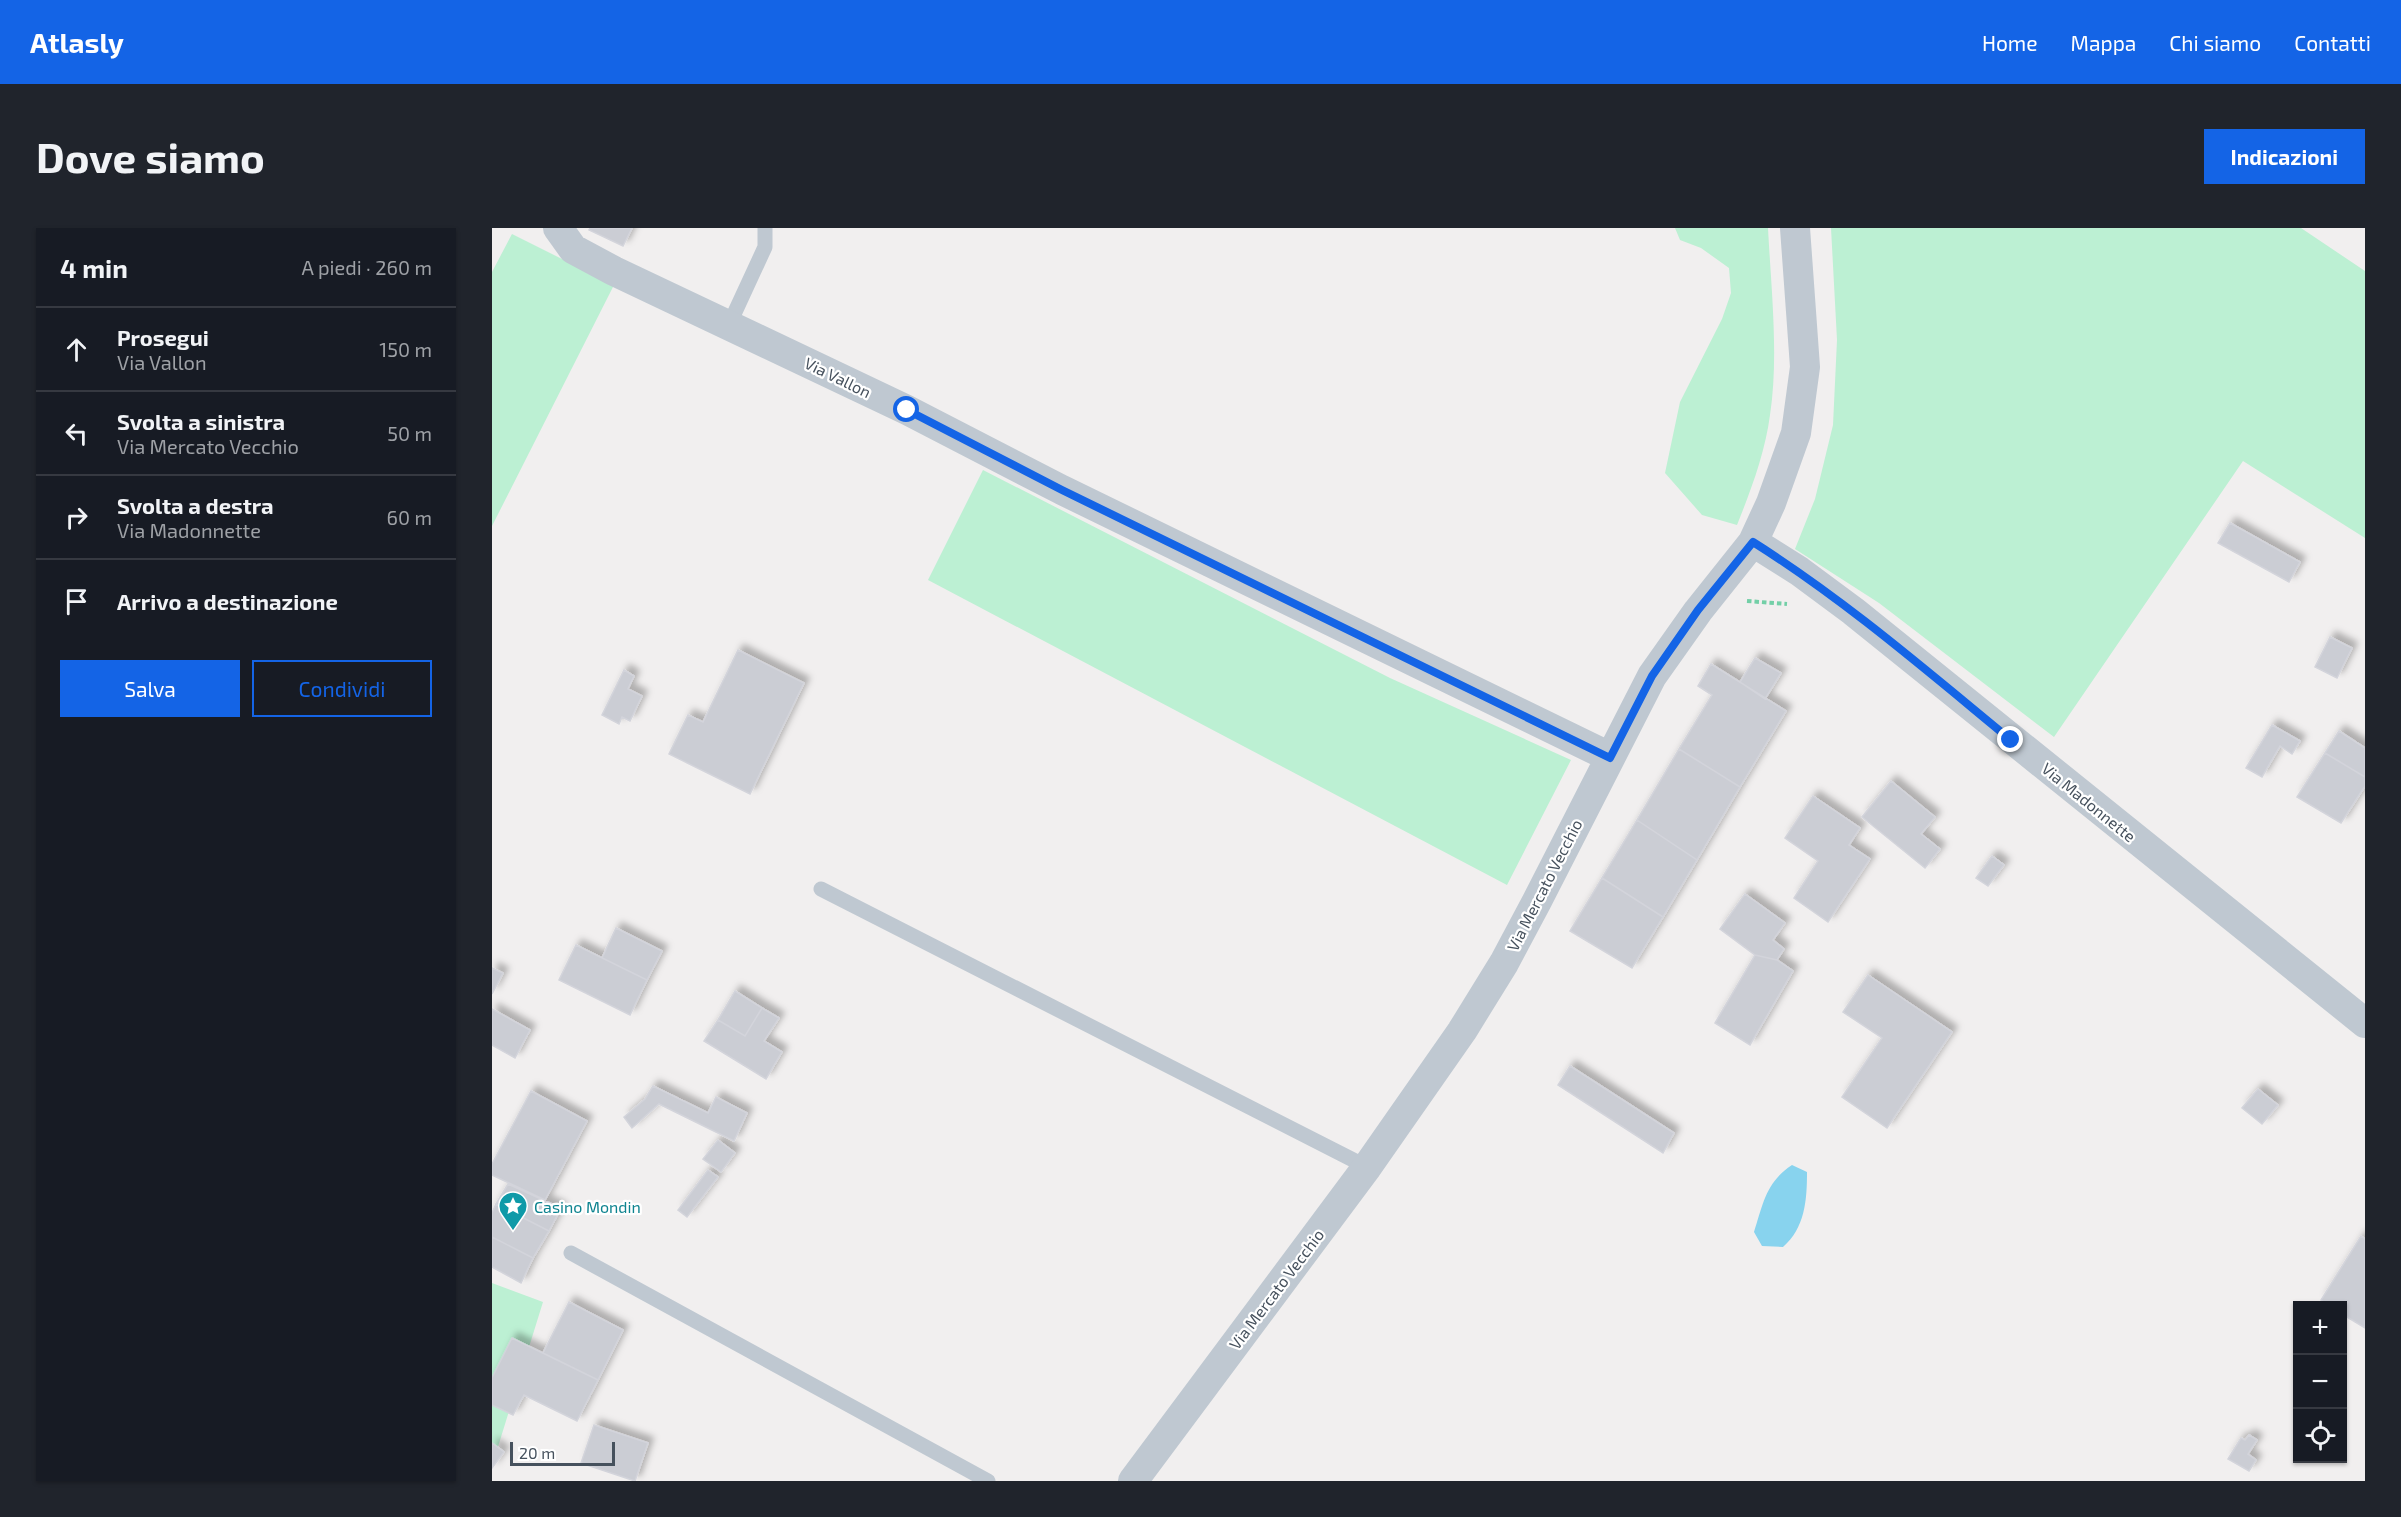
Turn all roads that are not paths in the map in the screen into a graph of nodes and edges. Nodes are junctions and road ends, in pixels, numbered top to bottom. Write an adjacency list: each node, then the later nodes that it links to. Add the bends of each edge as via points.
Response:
1 (558, 228): 4 (street, Via Vallon, via 573,249)
2 (765, 228): 4 (lane, via 765,247)
3 (1795, 228): 5 (street, Via Mercato Vecchio, via 1805,367 1796,433)
4 (729, 325): 6 (street, Via Vallon)
5 (1753, 542): 6 (street, Via Mercato Vecchio, via 1652,676); 8 (street, Via Madonnette, via 1853,611)
6 (1610, 758): 9 (street, Via Mercato Vecchio, via 1504,963 1462,1031)
7 (821, 889): 9 (lane)
8 (2365, 1023)
9 (1367, 1167): 12 (street, Via Mercato Vecchio)
10 (570, 1253): 11 (lane)
11 (988, 1481)
12 (1133, 1481)

